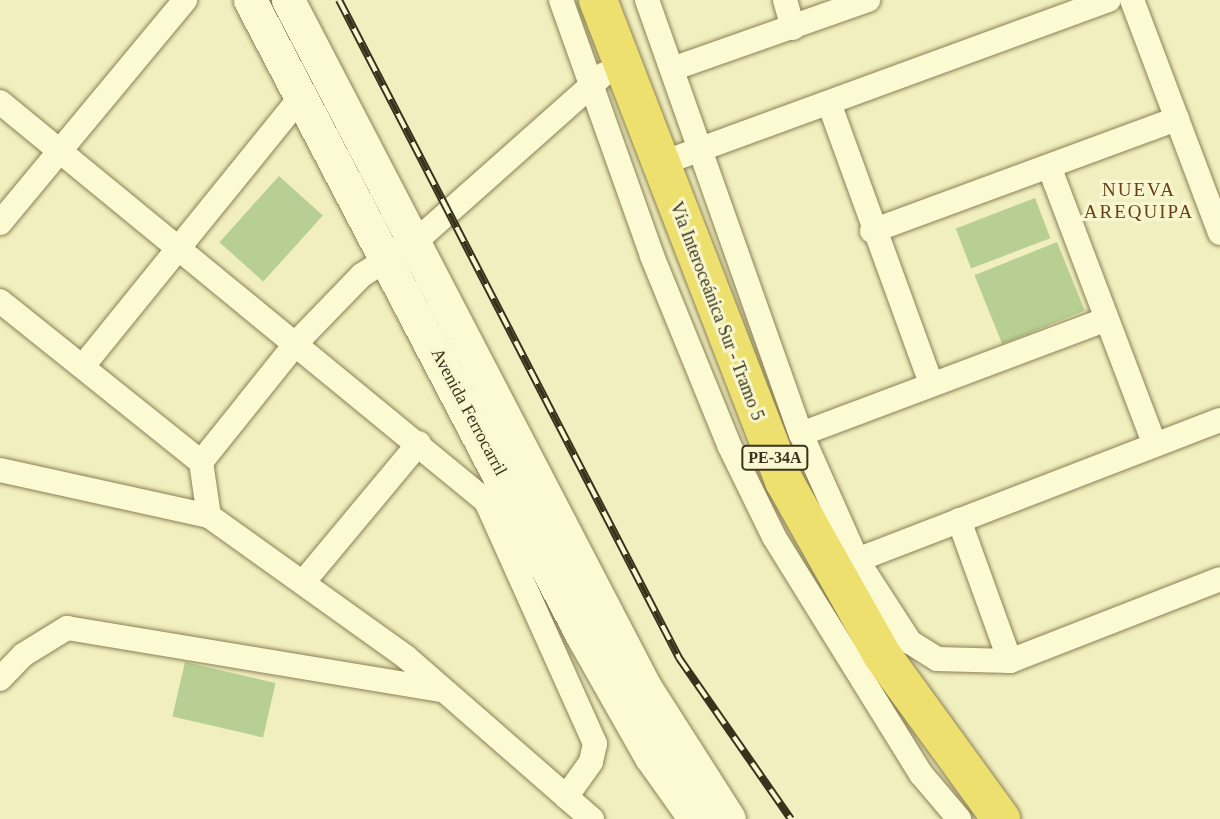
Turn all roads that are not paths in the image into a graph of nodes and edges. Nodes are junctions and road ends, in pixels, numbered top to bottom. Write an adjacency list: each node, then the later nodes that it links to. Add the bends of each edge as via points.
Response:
1 (185, 0): 19 (street)
2 (250, 0): 14 (main road, Avenida Ferrocarril)
3 (288, 0): 25 (main road, Avenida Ferrocarril)
4 (561, 0): 13 (street)
5 (598, 0): 13 (highway, Vía Interoceánica Sur - Tramo 5 / PE-34A)
6 (647, 0): 12 (street)
7 (785, 0): 11 (street)
8 (868, 0): 11 (street)
9 (1109, 0): 16 (street)
10 (1132, 0): 17 (street)
11 (793, 28): 12 (street)
12 (673, 69): 18 (street)
13 (607, 71): 20 (highway, Vía Interoceánica Sur - Tramo 5 / PE-34A); 25 (street); 53 (street, via 652,256 774,537 921,774)
14 (300, 98): 26 (street); 27 (main road, Avenida Ferrocarril)
15 (0, 102): 19 (street)
16 (829, 103): 18 (street); 23 (street)
17 (1177, 119): 21 (street); 24 (street)
18 (698, 150): 20 (street); 34 (street)
19 (57, 152): 22 (street); 26 (street)
20 (660, 164): 54 (highway, Vía Interoceánica Sur - Tramo 5 / PE-34A, via 754,407 822,554 932,730)
21 (1050, 169): 23 (street); 29 (street)
22 (0, 223)
23 (872, 231): 32 (street)
24 (1220, 233)
25 (416, 241): 27 (street); 40 (main road, Avenida Ferrocarril)
26 (180, 247): 30 (street); 31 (street)
27 (387, 257): 30 (street); 40 (main road, Avenida Ferrocarril)
28 (0, 302): 31 (street)
29 (1105, 320): 32 (street); 36 (street)
30 (298, 341): 35 (street); 37 (street)
31 (83, 366): 37 (street)
32 (931, 384): 34 (street)
33 (1220, 420): 36 (street)
34 (802, 434): 43 (street)
35 (419, 443): 39 (street); 45 (street)
36 (1155, 445): 42 (street)
37 (201, 462): 41 (street)
38 (0, 470): 41 (street)
39 (486, 501): 40 (street); 49 (street, via 594,744 591,762)
40 (534, 503): 51 (main road, Avenida Ferrocarril, via 583,637 651,757); 52 (main road, Avenida Ferrocarril, via 670,733)
41 (209, 516): 45 (street)
42 (959, 520): 43 (street); 46 (street)
43 (857, 560): 46 (street, via 911,642 924,651 957,662)
44 (1220, 579): 46 (street)
45 (304, 580): 48 (street)
46 (1010, 661)
47 (0, 679): 48 (street, via 23,655 67,628)
48 (442, 690): 49 (street)
49 (566, 797): 50 (street)
50 (592, 819)
51 (695, 819)
52 (729, 819)
53 (959, 819)
54 (1001, 819)

